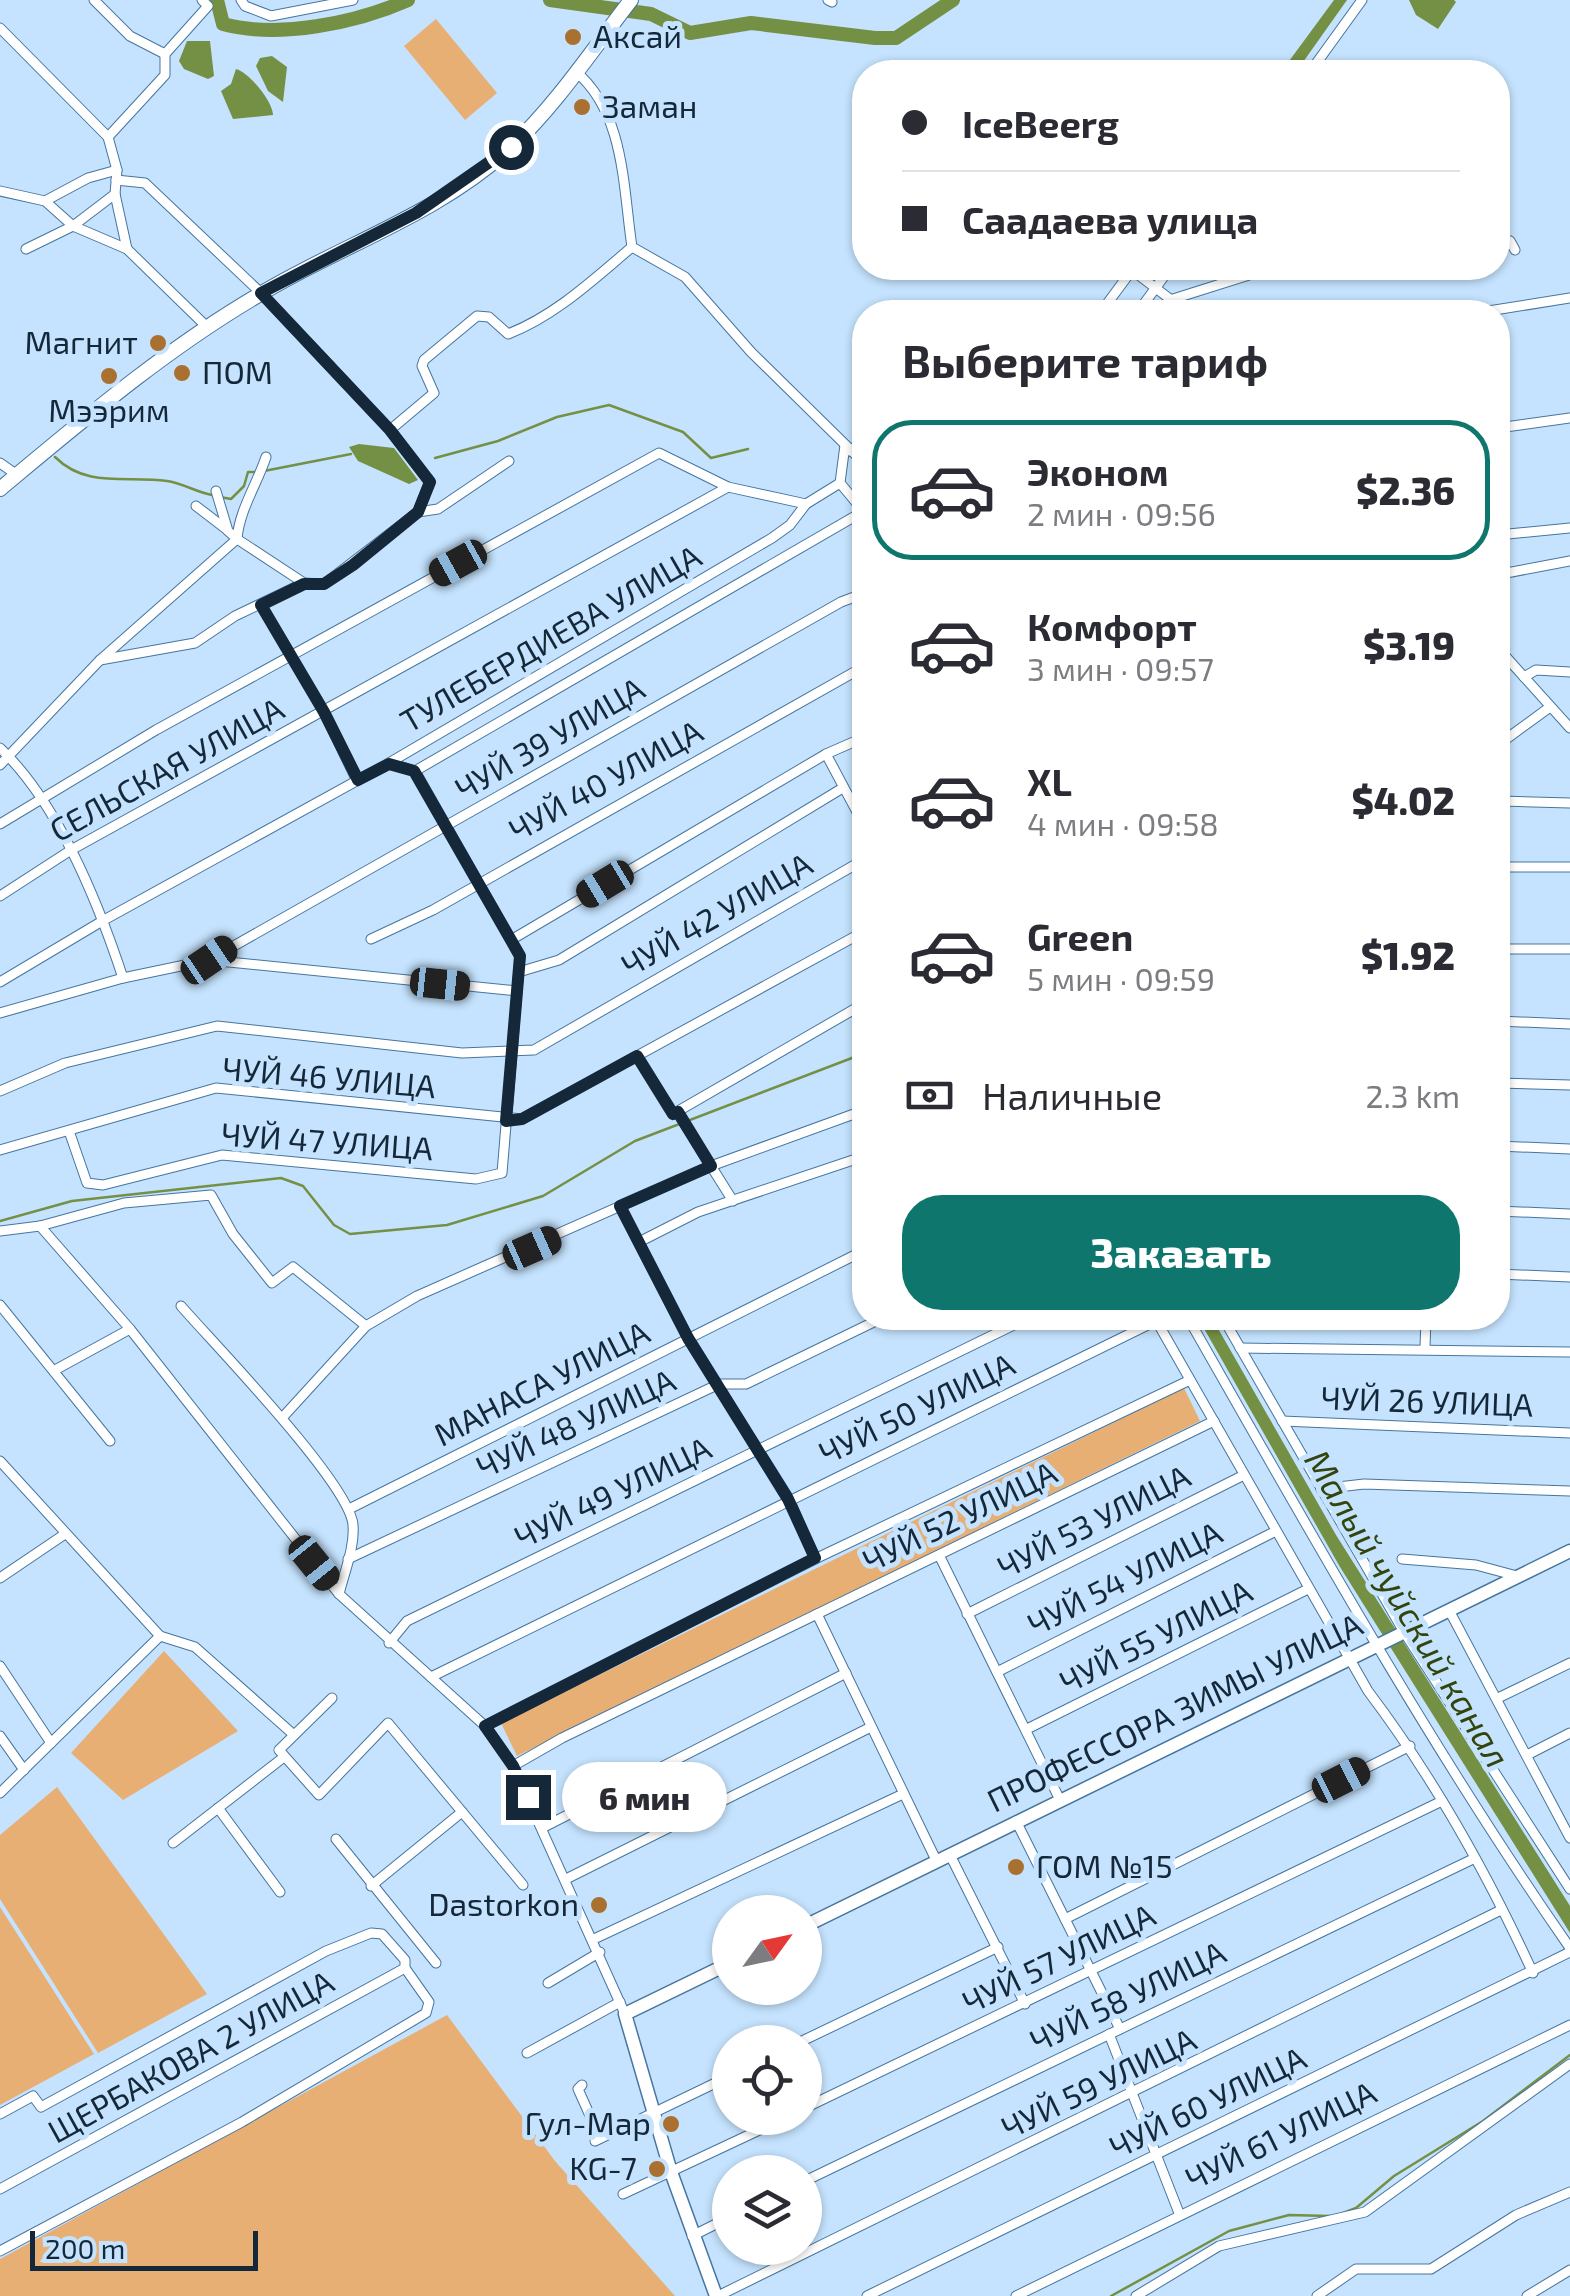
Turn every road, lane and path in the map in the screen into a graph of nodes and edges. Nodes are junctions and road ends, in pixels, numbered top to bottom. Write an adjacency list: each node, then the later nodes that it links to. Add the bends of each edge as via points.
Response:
1 (94, 0): 8 (street, via 130,36)
2 (202, 0): 8 (street, via 208,6)
3 (240, 0): 4 (street, via 271,16)
4 (354, 0)
5 (1362, 0): 9 (street)
6 (631, 1): 10 (main road)
7 (0, 28): 11 (street)
8 (166, 54): 11 (street, via 165,75)
9 (1319, 60)
10 (575, 72): 18 (street, via 589,82 611,121); 26 (main road, via 511,147 457,188)
11 (108, 138): 12 (street)
12 (116, 175): 14 (street); 15 (street, via 88,178); 26 (street, via 145,183)
13 (0, 190): 15 (street)
14 (115, 194): 16 (street); 20 (street)
15 (44, 201): 16 (street)
16 (73, 226): 19 (street); 20 (street)
17 (1510, 240): 21 (street)
18 (632, 247): 34 (street, via 581,291 521,329 508,334 477,316 424,360 434,393); 36 (street, via 685,278)
19 (26, 249)
20 (127, 249): 31 (street)
21 (1514, 250)
22 (1148, 280): 25 (street)
23 (1161, 280): 25 (street)
24 (1233, 280): 28 (street)
25 (1157, 286): 28 (street); 29 (street)
26 (261, 293): 31 (main road); 34 (street)
27 (1570, 298): 30 (street)
28 (1173, 299)
29 (1147, 300)
30 (1510, 308)
31 (207, 327): 41 (main road)
32 (1570, 418): 33 (street)
33 (1510, 426)
34 (390, 430): 49 (street, via 430,482)
35 (852, 446): 36 (street)
36 (848, 448): 37 (street); 42 (street)
37 (852, 452)
38 (266, 457): 54 (street, via 238,521)
39 (509, 461): 49 (street, via 438,510)
40 (0, 463): 41 (street)
41 (17, 475): 44 (main road)
42 (840, 483): 46 (street); 47 (street, ТУЛЕБЕРДИЕВА УЛИЦА)
43 (728, 486): 47 (street); 60 (street, via 659,452); 67 (street, СЕЛЬСКАЯ УЛИЦА)
44 (0, 489)
45 (216, 490): 52 (street)
46 (852, 498)
47 (806, 504): 74 (street, ТУЛЕБЕРДИЕВА УЛИЦА, via 772,538)
48 (196, 506): 52 (street)
49 (418, 512): 57 (street, via 324,584)
50 (852, 519): 76 (street)
51 (1570, 528): 53 (street)
52 (228, 531): 54 (street)
53 (1510, 534)
54 (237, 539): 57 (street); 61 (street)
55 (1570, 561): 56 (street)
56 (1510, 572)
57 (304, 584): 59 (street)
58 (852, 598): 84 (street, ЧУЙ 39 УЛИЦА)
59 (261, 605): 60 (street); 61 (street, via 196,642)
60 (291, 655): 67 (street); 79 (street)
61 (100, 660): 73 (street)
62 (1510, 661): 65 (street)
63 (1570, 672): 65 (street)
64 (852, 673): 89 (street, ЧУЙ 40 УЛИЦА)
65 (1524, 676): 66 (street)
66 (1550, 707): 68 (street); 69 (street)
67 (324, 712): 77 (street); 85 (street, СЕЛЬСКАЯ УЛИЦА)
68 (1570, 728)
69 (1510, 736)
70 (852, 743): 72 (street)
71 (0, 748): 73 (street)
72 (826, 754): 78 (street); 94 (street)
73 (10, 757): 75 (street); 79 (street)
74 (389, 764): 76 (street); 77 (street, ТУЛЕБЕРДИЕВА УЛИЦА)
75 (0, 765)
76 (414, 771): 84 (street)
77 (358, 780): 91 (street, ТУЛЕБЕРДИЕВА УЛИЦА)
78 (841, 789): 82 (street); 98 (street, via 559,960)
79 (39, 800): 83 (street); 85 (street)
80 (1510, 802): 81 (street)
81 (1570, 803)
82 (852, 806)
83 (0, 824)
84 (446, 828): 89 (street); 97 (street, ЧУЙ 39 УЛИЦА)
85 (71, 850): 90 (street, СЕЛЬСКАЯ УЛИЦА); 91 (street)
86 (852, 866): 106 (street, ЧУЙ 42 УЛИЦА, via 534,1050)
87 (1510, 867): 88 (street)
88 (1570, 867)
89 (477, 882): 93 (street, ЧУЙ 40 УЛИЦА); 94 (street)
90 (0, 896)
91 (104, 920): 99 (street); 100 (street, ТУЛЕБЕРДИЕВА УЛИЦА)
92 (852, 938): 107 (street, ЧУЙ 46 УЛИЦА)
93 (370, 939)
94 (511, 940): 98 (street)
95 (1510, 949): 96 (street)
96 (1570, 949)
97 (209, 960): 99 (street); 101 (street)
98 (522, 971): 101 (street)
99 (123, 978): 103 (street)
100 (0, 982)
101 (517, 991): 106 (street)
102 (852, 1011): 111 (street)
103 (0, 1014)
104 (1510, 1022): 105 (street)
105 (1570, 1024)
106 (512, 1052): 110 (street, ЧУЙ 42 УЛИЦА, via 462,1053 217,1026 65,1063); 113 (street)
107 (640, 1054): 111 (street, via 666,1106); 113 (street, ЧУЙ 46 УЛИЦА, via 522,1119)
108 (1510, 1083): 109 (street)
109 (1570, 1085)
110 (0, 1091)
111 (678, 1112): 119 (street)
112 (852, 1115): 119 (street)
113 (506, 1121): 114 (street, ЧУЙ 46 УЛИЦА, via 216,1088); 114 (street, ЧУЙ 47 УЛИЦА, via 502,1173 476,1179 222,1155 103,1186 87,1183)
114 (70, 1131): 117 (street, ЧУЙ 46 УЛИЦА)
115 (1510, 1146): 116 (street)
116 (1570, 1148)
117 (0, 1150)
118 (852, 1160): 120 (street)
119 (711, 1166): 120 (street); 121 (street)
120 (733, 1201): 126 (street)
121 (620, 1206): 126 (street); 132 (street, via 417,1296)
122 (1510, 1212): 123 (street)
123 (1570, 1214)
124 (40, 1226): 125 (street); 132 (street, via 124,1203 211,1195 272,1283 293,1267); 133 (street)
125 (0, 1231)
126 (639, 1242): 141 (street)
127 (852, 1256): 141 (street, МАНАСА УЛИЦА)
128 (1510, 1274): 129 (street)
129 (1570, 1277)
130 (0, 1305): 145 (street)
131 (181, 1306): 148 (street)
132 (366, 1326): 148 (street)
133 (130, 1330): 145 (street); 170 (street)
134 (857, 1330): 147 (street, ЧУЙ 48 УЛИЦА, via 746,1384)
135 (1003, 1330): 153 (street, ЧУЙ 49 УЛИЦА)
136 (1135, 1330): 158 (street, ЧУЙ 50 УЛИЦА)
137 (1164, 1330): 146 (street)
138 (1195, 1330): 177 (street)
139 (1230, 1330): 143 (street)
140 (1425, 1330): 142 (street)
141 (688, 1338): 147 (street); 159 (street, МАНАСА УЛИЦА)
142 (1424, 1347): 143 (street); 144 (street)
143 (1240, 1348): 150 (street)
144 (1570, 1352)
145 (55, 1370): 152 (street)
146 (1190, 1380): 149 (street); 164 (street)
147 (719, 1384): 153 (street); 166 (street, ЧУЙ 48 УЛИЦА)
148 (282, 1418): 159 (street)
149 (1214, 1422): 155 (street); 163 (street, ЧУЙ 52 УЛИЦА)
150 (1282, 1422): 151 (street, ЧУЙ 26 УЛИЦА); 156 (street)
151 (1570, 1433)
152 (110, 1441)
153 (760, 1448): 158 (street); 176 (street, ЧУЙ 49 УЛИЦА, via 407,1621)
154 (0, 1462): 161 (street)
155 (1244, 1475): 160 (street); 173 (street, ЧУЙ 53 УЛИЦА)
156 (1321, 1489): 157 (street, via 1364,1484); 174 (street)
157 (1570, 1491)
158 (788, 1499): 164 (street); 183 (street, ЧУЙ 50 УЛИЦА)
159 (349, 1509): 166 (street, via 354,1528)
160 (1276, 1531): 169 (street); 181 (street, ЧУЙ 54 УЛИЦА)
161 (65, 1534): 168 (street); 175 (street)
162 (1570, 1551): 167 (street, ПРОФЕССОРА ЗИМЫ УЛИЦА)
163 (939, 1554): 172 (street, ЧУЙ 52 УЛИЦА); 173 (street)
164 (815, 1558): 186 (street)
165 (1402, 1559): 167 (street)
166 (348, 1560): 170 (street)
167 (1519, 1576): 171 (street, ПРОФЕССОРА ЗИМЫ УЛИЦА)
168 (0, 1578)
169 (1308, 1589): 178 (street); 188 (street, ЧУЙ 55 УЛИЦА)
170 (339, 1594): 176 (street)
171 (1450, 1612): 174 (street, ПРОФЕССОРА ЗИМЫ УЛИЦА); 185 (street)
172 (817, 1614): 182 (street); 196 (street, ЧУЙ 52 УЛИЦА)
173 (967, 1614): 181 (street)
174 (1404, 1632): 177 (street, ПРОФЕССОРА ЗИМЫ УЛИЦА); 217 (street)
175 (160, 1636): 190 (street, via 194,1647); 192 (street)
176 (389, 1643): 183 (street)
177 (1378, 1643): 178 (street, ПРОФЕССОРА ЗИМЫ УЛИЦА); 224 (street)
178 (1349, 1656): 193 (street); 200 (street, ПРОФЕССОРА ЗИМЫ УЛИЦА)
179 (1570, 1663): 185 (street)
180 (0, 1666): 192 (street)
181 (997, 1672): 188 (street)
182 (846, 1673): 187 (street); 207 (street)
183 (431, 1677): 186 (street)
184 (332, 1698): 190 (street)
185 (1498, 1698): 194 (street)
186 (485, 1726): 196 (street)
187 (871, 1728): 199 (street); 214 (street)
188 (1027, 1730): 200 (street)
189 (1570, 1734): 194 (street)
190 (294, 1735): 195 (street, via 278,1750)
191 (0, 1736): 197 (street)
192 (52, 1743): 197 (street)
193 (1410, 1746): 201 (street); 221 (street)
194 (1529, 1754): 205 (street)
195 (284, 1757): 202 (street); 204 (street, via 319,1795 388,1723)
196 (513, 1766): 207 (street)
197 (24, 1770): 198 (street)
198 (0, 1793)
199 (903, 1794): 213 (street); 222 (street)
200 (1060, 1800): 206 (street, ПРОФЕССОРА ЗИМЫ УЛИЦА)
201 (1442, 1801): 212 (street); 229 (street, ЧУЙ 57 УЛИЦА)
202 (218, 1808): 210 (street); 218 (street)
203 (1570, 1810): 205 (street)
204 (462, 1812): 215 (street); 216 (street)
205 (1559, 1815): 208 (street)
206 (1016, 1822): 211 (street, ПРОФЕССОРА ЗИМЫ УЛИЦА); 221 (street)
207 (542, 1828): 214 (street)
208 (1570, 1838)
209 (336, 1839): 216 (street)
210 (172, 1843)
211 (950, 1855): 213 (street, ПРОФЕССОРА ЗИМЫ УЛИЦА); 223 (street)
212 (1473, 1859): 219 (street); 235 (street, ЧУЙ 58 УЛИЦА)
213 (936, 1862): 220 (street, ПРОФЕССОРА ЗИМЫ УЛИЦА)
214 (566, 1879): 222 (street)
215 (523, 1885)
216 (371, 1886): 226 (street)
217 (1570, 1888)
218 (280, 1892)
219 (1500, 1912): 230 (street); 242 (street, ЧУЙ 59 УЛИЦА)
220 (822, 1918)
221 (1064, 1918): 229 (street)
222 (594, 1939): 225 (street)
223 (998, 1947): 232 (street); 236 (street)
224 (1570, 1950): 230 (street, ЧУЙ 60 УЛИЦА)
225 (600, 1952): 231 (street); 233 (street)
226 (436, 1963)
227 (405, 1968): 245 (street, via 382,1934 356,1938 40,2107 33,2096); 250 (street, ЩЕРБАКОВА 2 УЛИЦА); 256 (street, via 428,2002 426,2013 242,2122)
228 (712, 1970): 233 (street)
229 (1094, 1972): 232 (street, ЧУЙ 57 УЛИЦА); 235 (street)
230 (1533, 1973): 247 (street, ЧУЙ 60 УЛИЦА)
231 (548, 1982)
232 (1025, 2004): 243 (street, ЧУЙ 57 УЛИЦА)
233 (622, 2008): 238 (street); 244 (street)
234 (1570, 2025): 253 (street, ЧУЙ 61 УЛИЦА)
235 (1120, 2029): 237 (street, ЧУЙ 58 УЛИЦА)
236 (822, 2031)
237 (1109, 2034): 242 (street); 249 (street, ЧУЙ 58 УЛИЦА)
238 (526, 2053)
239 (1570, 2064): 261 (street, via 1364,2212 1219,2246)
240 (712, 2085): 244 (street)
241 (582, 2086): 244 (street, via 598,2139)
242 (1132, 2096): 247 (street); 258 (street, ЧУЙ 59 УЛИЦА)
243 (822, 2100)
244 (653, 2113): 248 (street)
245 (0, 2114)
246 (749, 2135): 248 (street)
247 (1154, 2157): 253 (street); 259 (street, ЧУЙ 60 УЛИЦА)
248 (670, 2172): 252 (street); 255 (street)
249 (822, 2173)
250 (0, 2189)
251 (1570, 2192): 262 (street, via 1516,2215 1431,2268 1356,2269)
252 (623, 2194)
253 (1179, 2213): 260 (street, ЧУЙ 61 УЛИЦА)
254 (712, 2226): 255 (street)
255 (692, 2236): 258 (street)
256 (0, 2251)
257 (1570, 2270): 263 (street)
258 (717, 2296)
259 (867, 2296)
260 (1016, 2296)
261 (1136, 2296)
262 (1318, 2296)
263 (1527, 2296)

